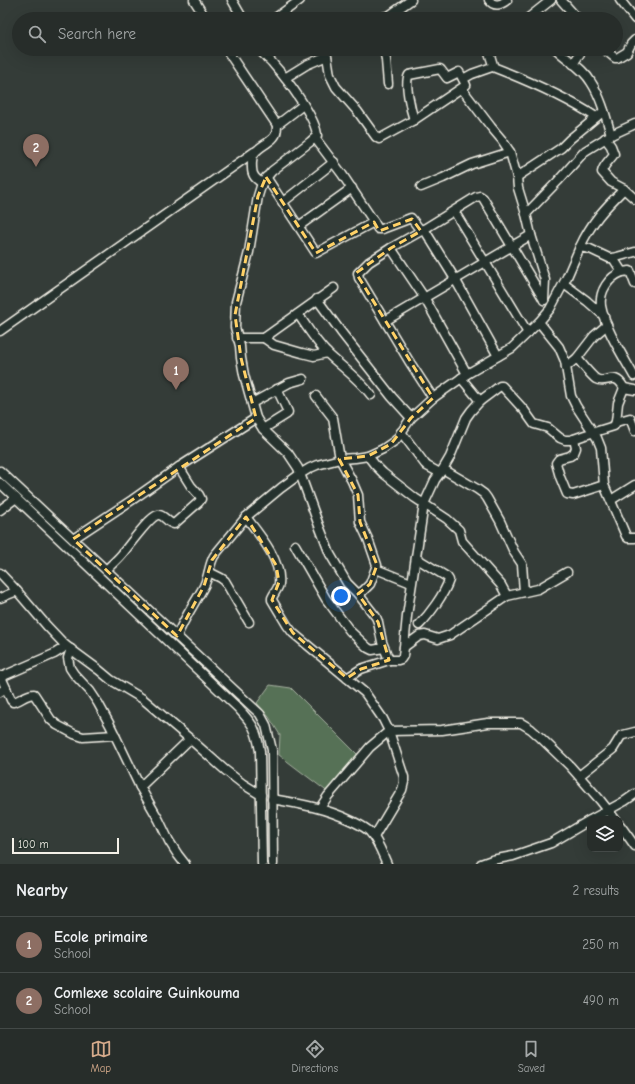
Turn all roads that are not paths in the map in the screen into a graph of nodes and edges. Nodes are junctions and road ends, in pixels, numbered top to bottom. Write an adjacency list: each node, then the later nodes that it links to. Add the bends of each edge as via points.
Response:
1 (194, 0): 10 (street)
2 (232, 0): 11 (street)
3 (300, 0): 12 (street)
4 (411, 0): 13 (street)
5 (489, 0): 6 (street, via 495,5)
6 (507, 0)
7 (551, 0): 14 (street)
8 (561, 0): 15 (street)
9 (620, 0): 16 (street)
10 (202, 12)
11 (239, 12)
12 (284, 12)
13 (394, 12)
14 (536, 12)
15 (572, 12)
16 (635, 18)
17 (635, 40): 18 (street)
18 (623, 54)
19 (231, 56): 38 (street)
20 (320, 56): 29 (street)
21 (327, 56): 36 (street, via 330,75 336,87 377,138)
22 (385, 56): 31 (street)
23 (490, 56): 28 (street)
24 (564, 56): 27 (street)
25 (579, 56): 27 (street)
26 (267, 58): 29 (street)
27 (573, 64): 34 (street, via 591,82)
28 (493, 67): 30 (street); 35 (street, via 547,89)
29 (285, 78): 33 (street)
30 (463, 79): 32 (street, via 466,85); 36 (street, via 458,72 447,78 440,69 409,75 407,84)
31 (388, 84)
32 (462, 88): 36 (street); 42 (street)
33 (303, 105): 38 (street); 40 (street, via 316,128)
34 (604, 111): 35 (street); 39 (street)
35 (596, 117): 44 (street, via 561,148)
36 (414, 120)
37 (635, 124): 39 (street)
38 (277, 125): 41 (street, via 273,139)
39 (608, 137): 48 (street, via 614,154 602,172 611,182); 52 (street, via 580,156)
40 (315, 138): 43 (street); 45 (street)
41 (254, 152): 45 (street, via 253,175 258,180); 77 (street)
42 (510, 152): 44 (street); 46 (street, via 472,164)
43 (334, 162): 47 (street); 50 (street)
44 (517, 177): 52 (street)
45 (264, 180): 50 (street); 79 (street, via 258,196 249,252 236,302)
46 (421, 187)
47 (352, 188): 53 (street); 54 (street)
48 (624, 189): 49 (street); 58 (street, via 597,217)
49 (635, 199)
50 (283, 202): 54 (street)
51 (454, 211): 55 (street); 57 (street, via 480,196); 62 (street)
52 (526, 214): 56 (street)
53 (374, 222): 54 (street, via 316,253); 55 (street, via 380,230 410,218)
54 (299, 226)
55 (422, 230): 59 (street); 64 (street)
56 (531, 235): 57 (street); 70 (street, via 544,280)
57 (511, 247): 62 (street); 70 (street)
58 (580, 247): 61 (street); 65 (street)
59 (391, 248): 68 (street); 74 (street, via 369,262 358,273)
60 (635, 252): 61 (street)
61 (613, 258): 63 (street)
62 (485, 262): 64 (street); 78 (street)
63 (629, 271): 66 (street); 73 (street, via 613,277 606,285 601,306)
64 (455, 280): 68 (street); 82 (street)
65 (564, 284): 71 (street); 73 (street)
66 (635, 284)
67 (334, 288): 69 (street)
68 (424, 297): 74 (street); 85 (street)
69 (317, 299): 72 (street); 97 (street, via 340,332)
70 (544, 300): 71 (street)
71 (550, 309): 75 (street)
72 (298, 314): 80 (street); 81 (street)
73 (604, 317): 76 (street)
74 (385, 321): 93 (street)
75 (539, 322): 78 (street); 84 (street, via 559,347)
76 (607, 325): 83 (street, via 594,336); 86 (street)
77 (0, 331)
78 (528, 333): 82 (street, via 512,348)
79 (237, 338): 80 (street); 95 (street)
80 (264, 338): 81 (street, via 274,345 314,356)
81 (327, 353): 91 (street)
82 (498, 356): 85 (street)
83 (577, 358): 84 (street); 88 (street, via 592,376 602,380 611,378)
84 (566, 367): 102 (street, via 571,396)
85 (464, 376): 93 (street); 94 (street)
86 (635, 376): 88 (street)
87 (302, 379): 89 (street)
88 (622, 385): 90 (street); 98 (street)
89 (277, 389): 95 (street); 99 (street, via 287,414)
90 (635, 390)
91 (371, 395)
92 (316, 396): 105 (street, via 333,418)
93 (433, 398): 97 (street)
94 (480, 401): 103 (street, via 502,386 534,424 548,428 560,438); 108 (street, via 466,418)
95 (252, 402): 96 (street)
96 (256, 418): 99 (street); 106 (street)
97 (411, 418): 101 (street)
98 (616, 422): 100 (street, via 630,418); 102 (street, via 613,426)
99 (263, 429): 109 (street, via 296,464)
100 (635, 430)
101 (401, 432): 104 (street, via 391,444); 108 (street, via 427,466)
102 (594, 432): 103 (street); 111 (street, via 601,448)
103 (574, 439): 111 (street, via 574,453 559,459 556,463 567,494 573,495)
104 (368, 456): 105 (street); 115 (street, via 383,473)
105 (340, 459): 109 (street, via 316,464); 122 (street, via 358,495 360,522 371,546)
106 (179, 467): 119 (street); 123 (street, via 201,497 199,502 174,524 162,516 155,516)
107 (0, 471): 119 (street)
108 (442, 471): 115 (street); 129 (street, via 477,489 487,498 522,564)
109 (300, 474): 117 (street); 130 (street, via 330,554 347,583)
110 (0, 483): 113 (street)
111 (604, 485): 114 (street)
112 (635, 485): 114 (street)
113 (16, 498): 116 (street); 150 (street, via 251,721 260,751)
114 (610, 500): 118 (street, via 626,536)
115 (424, 504): 121 (street); 131 (street, via 459,530 462,541 501,585)
116 (0, 510)
117 (246, 517): 124 (street, via 214,556); 141 (street, via 261,536 276,565 279,582 272,600 292,633)
118 (635, 538)
119 (73, 539): 123 (street)
120 (295, 545): 138 (street, via 323,595 350,631 368,648)
121 (416, 558): 127 (street); 134 (street, via 449,580)
122 (376, 569): 127 (street); 130 (street, via 368,587)
123 (106, 570): 135 (street)
124 (209, 572): 133 (street, via 222,578); 135 (street)
125 (567, 572): 129 (street, via 538,589)
126 (0, 573): 128 (street)
127 (411, 583): 137 (street)
128 (17, 590): 132 (street); 136 (street)
129 (524, 592): 131 (street)
130 (358, 594): 138 (street, via 376,617)
131 (507, 596): 137 (street, via 450,634 438,639 419,636)
132 (0, 598)
133 (249, 622)
134 (419, 626)
135 (177, 636): 151 (street, via 262,718 272,750)
136 (68, 647): 140 (street); 145 (street, via 70,668 94,697); 146 (street, via 111,680 143,699)
137 (404, 647): 139 (street, via 401,659)
138 (384, 648): 139 (street)
139 (389, 660): 141 (street, via 361,669)
140 (0, 677): 142 (street)
141 (347, 678): 143 (street, via 366,694 384,719)
142 (3, 690): 145 (street, via 13,702 34,694 51,720 74,734 83,737)
143 (389, 731): 147 (street, via 442,730 488,723 521,723 541,738); 152 (street, via 370,747); 158 (street, via 404,782 402,790)
144 (635, 732): 147 (street, via 621,736 614,749)
145 (115, 735): 148 (street)
146 (190, 738): 148 (street); 150 (street, via 225,770)
147 (579, 776): 153 (street)
148 (140, 787): 160 (street, via 169,842)
149 (635, 794): 153 (street)
150 (261, 795): 161 (street)
151 (272, 799): 152 (street); 162 (street)
152 (320, 808): 158 (street, via 360,825)
153 (608, 810): 154 (street); 155 (street)
154 (598, 816)
155 (613, 816)
156 (587, 822): 164 (street, via 546,845)
157 (623, 829): 159 (street)
158 (374, 837): 163 (street)
159 (635, 846)
160 (185, 864)
161 (262, 864)
162 (273, 864)
163 (387, 864)
164 (481, 864)

